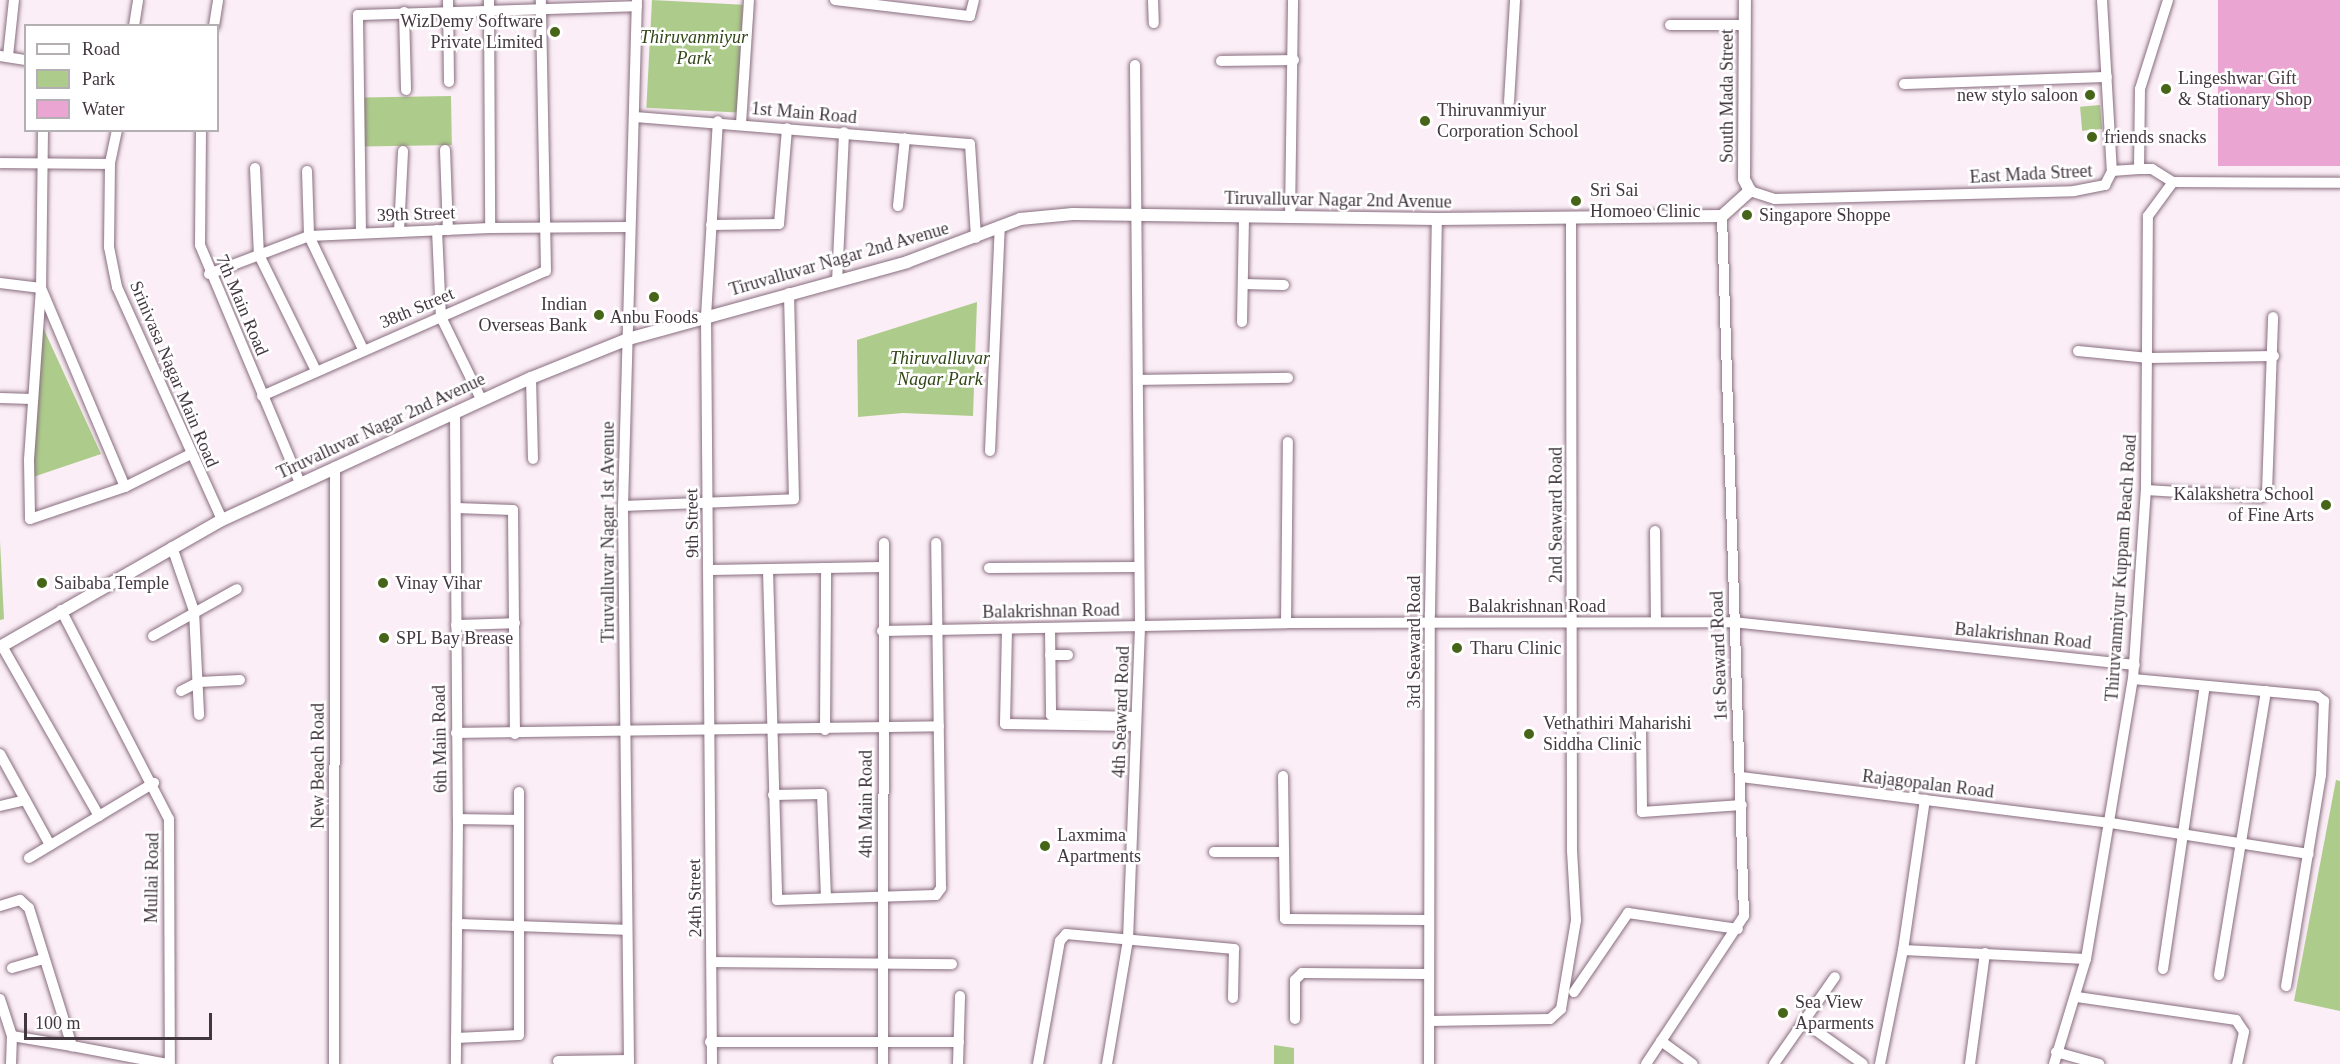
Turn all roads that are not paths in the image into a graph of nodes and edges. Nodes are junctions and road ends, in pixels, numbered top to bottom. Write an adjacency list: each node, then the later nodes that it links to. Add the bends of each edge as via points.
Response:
1 (14, 0): 24 (street)
2 (138, 0): 20 (street)
3 (218, 0): 21 (street)
4 (749, 0): 36 (street)
5 (835, 0): 17 (street)
6 (974, 0): 17 (street, via 970,16)
7 (1154, 0): 19 (street)
8 (1293, 0): 26 (street)
9 (1515, 0): 33 (street)
10 (1745, 0): 23 (street, South Mada Street)
11 (2102, 0): 29 (street)
12 (2168, 0): 49 (street, via 2140,89)
13 (637, 3): 14 (street); 34 (street, Tiruvalluvar Nagar 1st Avenue)
14 (542, 4): 16 (street); 63 (street)
15 (448, 5): 16 (street); 18 (street); 30 (street)
16 (489, 5): 66 (street)
17 (906, 5)
18 (404, 12): 32 (street); 69 (street, via 358,15)
19 (1154, 23)
20 (134, 24)
21 (214, 24)
22 (1670, 25): 23 (street)
23 (1745, 25): 54 (street, South Mada Street, via 1744,179)
24 (4, 56): 25 (street)
25 (24, 60)
26 (1294, 60): 27 (street); 59 (street)
27 (1221, 61)
28 (1135, 65): 56 (street, 4th Seaward Road)
29 (2107, 77): 31 (street); 51 (street)
30 (449, 82)
31 (1904, 84)
32 (406, 90)
33 (1509, 102)
34 (634, 117): 35 (street, 1st Main Road); 65 (street, Tiruvalluvar Nagar 1st Avenue)
35 (718, 121): 36 (street, 1st Main Road); 62 (street, 9th Street)
36 (741, 124): 37 (street, 1st Main Road)
37 (787, 128): 41 (street, 1st Main Road); 62 (street, via 779,224)
38 (43, 132): 46 (street)
39 (117, 132): 47 (street, Srinivasa Nagar Main Road)
40 (201, 132): 73 (street, 7th Main Road, via 200,245)
41 (844, 132): 42 (street, 1st Main Road); 74 (street)
42 (905, 138): 55 (street); 71 (street, 1st Main Road, via 971,145)
43 (445, 150): 67 (street)
44 (403, 151): 68 (street)
45 (0, 163): 46 (street)
46 (43, 163): 47 (street); 78 (street)
47 (110, 164): 100 (street, Srinivasa Nagar Main Road, via 109,248 117,287)
48 (255, 168): 72 (street)
49 (2139, 169): 51 (street, East Mada Street); 52 (street, East Mada Street, via 2151,169)
50 (307, 171): 70 (street)
51 (2112, 171): 54 (street, East Mada Street, via 2105,185 2074,191 1775,199)
52 (2174, 182): 53 (street, East Mada Street); 88 (street, Thiruvanmiyur Kuppam Beach Road, via 2148,216)
53 (2340, 183)
54 (1750, 191): 57 (street)
55 (898, 206)
56 (1136, 214): 58 (street, Tiruvalluvar Nagar 2nd Avenue); 64 (street, Tiruvalluvar Nagar 2nd Avenue, via 1072,214 1020,219); 92 (street, 4th Seaward Road)
57 (1722, 216): 60 (street, Tiruvalluvar Nagar 2nd Avenue); 125 (street, 1st Seaward Road)
58 (1244, 217): 59 (street, Tiruvalluvar Nagar 2nd Avenue); 76 (street)
59 (1290, 218): 61 (street, Tiruvalluvar Nagar 2nd Avenue)
60 (1571, 218): 61 (street, Tiruvalluvar Nagar 2nd Avenue); 123 (street, 2nd Seaward Road)
61 (1437, 219): 128 (street, 3rd Seaward Road)
62 (711, 225): 80 (street, 9th Street)
63 (543, 226): 65 (street, 39th Street); 66 (street, 39th Street); 81 (street, 38th Street, via 544,272)
64 (1000, 226): 71 (street, Tiruvalluvar Nagar 2nd Avenue); 99 (street)
65 (630, 227): 84 (street, Tiruvalluvar Nagar 1st Avenue)
66 (490, 228): 67 (street, 39th Street)
67 (442, 230): 68 (street, 39th Street); 81 (street)
68 (399, 231): 69 (street, 39th Street)
69 (361, 233): 70 (street, 39th Street)
70 (309, 236): 72 (street, 39th Street); 85 (street)
71 (976, 238): 74 (street, Tiruvalluvar Nagar 2nd Avenue)
72 (259, 255): 73 (street, 39th Street); 89 (street)
73 (209, 274): 93 (street, 7th Main Road)
74 (837, 282): 79 (street, Tiruvalluvar Nagar 2nd Avenue)
75 (0, 283): 78 (street)
76 (1243, 284): 77 (street); 83 (street)
77 (1284, 285)
78 (41, 288): 95 (street); 104 (street)
79 (789, 293): 80 (street, Tiruvalluvar Nagar 2nd Avenue); 106 (street, via 794,499)
80 (706, 316): 84 (street, Tiruvalluvar Nagar 2nd Avenue); 106 (street, 9th Street)
81 (441, 317): 85 (street, 38th Street); 96 (street)
82 (2273, 317): 87 (street)
83 (1242, 322)
84 (628, 339): 90 (street, Tiruvalluvar Nagar 2nd Avenue); 107 (street, Tiruvalluvar Nagar 1st Avenue)
85 (363, 349): 89 (street, 38th Street)
86 (2078, 351): 88 (street)
87 (2274, 356): 88 (street); 105 (street, via 2264,496)
88 (2149, 358): 105 (street, Thiruvanmiyur Kuppam Beach Road)
89 (316, 371): 93 (street, 38th Street)
90 (531, 378): 96 (street, Tiruvalluvar Nagar 2nd Avenue); 101 (street)
91 (1288, 378): 92 (street)
92 (1138, 380): 115 (street, 4th Seaward Road)
93 (262, 396): 103 (street, 7th Main Road)
94 (0, 398): 95 (street)
95 (32, 399): 104 (street, via 30,519)
96 (481, 399): 97 (street, Tiruvalluvar Nagar 2nd Avenue)
97 (455, 413): 102 (street, Tiruvalluvar Nagar 2nd Avenue); 108 (street, 6th Main Road)
98 (1288, 442): 127 (street)
99 (990, 451)
100 (189, 455): 104 (street); 109 (street, Srinivasa Nagar Main Road)
101 (533, 459)
102 (335, 467): 103 (street, Tiruvalluvar Nagar 2nd Avenue); 220 (street, New Beach Road)
103 (300, 483): 109 (street, Tiruvalluvar Nagar 2nd Avenue)
104 (125, 487)
105 (2146, 489): 139 (street, Thiruvanmiyur Kuppam Beach Road)
106 (709, 502): 107 (street); 118 (street, 9th Street)
107 (624, 506): 155 (street, Tiruvalluvar Nagar 1st Avenue)
108 (456, 508): 126 (street, via 512,508); 129 (street, 6th Main Road)
109 (222, 520): 113 (street, Tiruvalluvar Nagar 2nd Avenue)
110 (1655, 531): 124 (street)
111 (884, 543): 114 (street, 4th Main Road)
112 (936, 543): 133 (street)
113 (172, 547): 121 (street, Tiruvalluvar Nagar 2nd Avenue); 122 (street)
114 (883, 567): 117 (street); 134 (street, 4th Main Road)
115 (1138, 567): 116 (street); 130 (street, 4th Seaward Road)
116 (989, 568)
117 (826, 569): 119 (street); 151 (street)
118 (710, 570): 119 (street); 152 (street, 9th Street)
119 (768, 570): 153 (street)
120 (237, 589): 122 (street)
121 (61, 610): 136 (street, Tiruvalluvar Nagar 2nd Avenue); 160 (street, Mullai Road)
122 (194, 610): 135 (street); 142 (street)
123 (1574, 622): 124 (street, Balakrishnan Road); 128 (street, Balakrishnan Road); 206 (street, 2nd Seaward Road, via 1572,850 1576,920 1561,1009 1555,1018)
124 (1656, 622): 125 (street, Balakrishnan Road)
125 (1733, 622): 139 (street, Balakrishnan Road); 159 (street, 1st Seaward Road)
126 (515, 623): 129 (street); 156 (street)
127 (1286, 623): 128 (street, Balakrishnan Road); 130 (street, Balakrishnan Road)
128 (1432, 623): 181 (street, 3rd Seaward Road)
129 (456, 625): 154 (street, 6th Main Road)
130 (1140, 626): 131 (street, Balakrishnan Road); 147 (street, 4th Seaward Road)
131 (1050, 628): 132 (street, Balakrishnan Road); 137 (street)
132 (1007, 629): 133 (street, Balakrishnan Road); 147 (street, via 1005,724)
133 (937, 630): 134 (street, Balakrishnan Road); 148 (street)
134 (882, 631): 150 (street, 4th Main Road)
135 (153, 636)
136 (1, 647): 167 (street)
137 (1050, 655): 138 (street); 147 (street, via 1051,715)
138 (1068, 655)
139 (2135, 665): 140 (street, Thiruvanmiyur Kuppam Beach Road)
140 (2133, 679): 143 (street); 170 (street, Thiruvanmiyur Kuppam Beach Road)
141 (240, 680): 142 (street)
142 (199, 682): 144 (street); 146 (street)
143 (2205, 686): 145 (street); 171 (street)
144 (181, 691)
145 (2266, 691): 172 (street); 176 (street, via 2322,699 2321,775)
146 (199, 715)
147 (1136, 721): 186 (street, 4th Seaward Road)
148 (939, 726): 150 (street); 178 (street, via 940,891)
149 (1641, 727): 166 (street, via 1642,812)
150 (882, 728): 151 (street); 178 (street, 4th Main Road)
151 (825, 730): 153 (street)
152 (710, 731): 153 (street); 155 (street); 191 (street, 24th Street)
153 (772, 731): 162 (street)
154 (456, 733): 156 (street); 168 (street, 6th Main Road)
155 (625, 733): 156 (street); 185 (street, Tiruvalluvar Nagar 1st Avenue)
156 (515, 734)
157 (0, 754): 163 (street)
158 (1283, 776): 175 (street)
159 (1741, 777): 164 (street, Rajagopalan Road); 166 (street, 1st Seaward Road)
160 (154, 783): 167 (street); 219 (street, Mullai Road, via 169,819)
161 (519, 792): 169 (street)
162 (773, 795): 179 (street, via 821,793); 179 (street, via 777,900)
163 (25, 800): 165 (street); 173 (street)
164 (1925, 800): 170 (street, Rajagopalan Road); 187 (street)
165 (0, 806)
166 (1742, 806): 184 (street, 1st Seaward Road, via 1744,916)
167 (99, 816): 173 (street)
168 (458, 819): 169 (street); 182 (street, 6th Main Road)
169 (519, 820): 183 (street)
170 (2111, 823): 171 (street, Rajagopalan Road); 190 (street, Thiruvanmiyur Kuppam Beach Road)
171 (2182, 834): 172 (street, Rajagopalan Road); 195 (street)
172 (2240, 842): 176 (street, Rajagopalan Road); 197 (street)
173 (50, 845): 177 (street)
174 (1214, 852): 175 (street)
175 (1283, 852): 181 (street, via 1287,920)
176 (2309, 854): 199 (street)
177 (29, 858)
178 (882, 896): 179 (street); 192 (street, 4th Main Road)
179 (826, 898)
180 (0, 906): 189 (street, via 20,900 27,904)
181 (1428, 920): 196 (street, 3rd Seaward Road)
182 (457, 924): 183 (street); 209 (street, 6th Main Road)
183 (520, 926): 185 (street); 209 (street, via 519,1035)
184 (1738, 929): 200 (street, via 1628,913); 211 (street, 1st Seaward Road)
185 (626, 930): 217 (street, Tiruvalluvar Nagar 1st Avenue)
186 (1128, 940): 203 (street, via 1236,950); 225 (street, via 1070,933 1062,937); 226 (street, 4th Seaward Road)
187 (1903, 950): 188 (street); 232 (street)
188 (1984, 953): 190 (street); 233 (street)
189 (44, 959): 194 (street); 214 (street)
190 (2086, 959): 202 (street, Thiruvanmiyur Kuppam Beach Road)
191 (712, 962): 192 (street); 212 (street, 24th Street)
192 (883, 962): 193 (street); 210 (street, 4th Main Road)
193 (952, 964)
194 (12, 968)
195 (2163, 969)
196 (1428, 974): 205 (street, via 1302,973 1295,980); 206 (street, 3rd Seaward Road)
197 (2219, 975)
198 (1835, 977): 207 (street)
199 (2286, 986)
200 (1574, 992)
201 (960, 996): 213 (street)
202 (2077, 997): 215 (street, Thiruvanmiyur Kuppam Beach Road); 236 (street, via 2236,1020 2244,1032)
203 (1233, 998)
204 (0, 999): 208 (street)
205 (1295, 1019)
206 (1430, 1022): 227 (street, 3rd Seaward Road)
207 (1804, 1022): 230 (street); 231 (street)
208 (12, 1036): 214 (street); 218 (street)
209 (456, 1038): 221 (street, 6th Main Road)
210 (883, 1041): 212 (street); 213 (street); 223 (street, 4th Main Road)
211 (1661, 1041): 228 (street, 1st Seaward Road); 229 (street)
212 (711, 1042): 222 (street, 24th Street)
213 (959, 1042): 224 (street)
214 (72, 1046): 219 (street)
215 (2056, 1052): 234 (street, Thiruvanmiyur Kuppam Beach Road); 235 (street)
216 (558, 1061): 217 (street)
217 (629, 1062)
218 (11, 1064)
219 (169, 1064)
220 (334, 1064)
221 (456, 1064)
222 (712, 1064)
223 (883, 1064)
224 (958, 1064)
225 (1038, 1064)
226 (1107, 1064)
227 (1429, 1064)
228 (1646, 1064)
229 (1693, 1064)
230 (1774, 1064)
231 (1863, 1064)
232 (1880, 1064)
233 (1970, 1064)
234 (2054, 1064)
235 (2099, 1064)
236 (2237, 1064)

